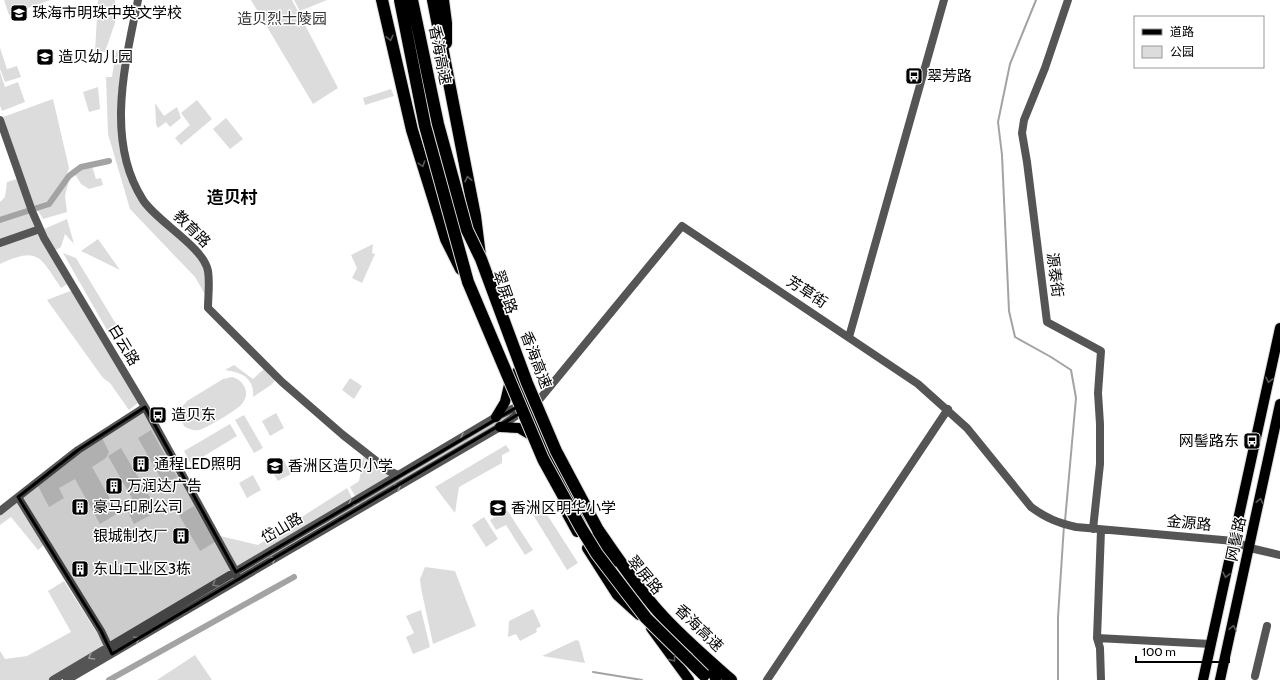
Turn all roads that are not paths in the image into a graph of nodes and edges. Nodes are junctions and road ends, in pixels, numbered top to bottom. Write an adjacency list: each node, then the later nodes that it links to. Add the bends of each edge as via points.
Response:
1 (138, 0): 26 (street, 教育路, via 123,79 121,137 129,168 143,201 201,256 208,270 208,308 313,410)
2 (382, 0): 15 (highway, one-way to 15, bridge, via 412,130 446,239)
3 (399, 0): 15 (highway, 香海高速, bridge, via 425,126); 18 (main road, 翠屏路, via 416,80 450,211 473,286)
4 (412, 0): 14 (highway, 香海高速, bridge, via 440,132 467,230)
5 (415, 0): 19 (main road, 翠屏路, via 481,266)
6 (433, 0): 10 (highway)
7 (443, 0): 10 (highway, via 446,23)
8 (944, 0): 17 (street)
9 (1068, 0): 29 (street, 源泰街, via 1024,120 1022,133 1028,162 1047,322 1101,351 1098,394 1100,464)
10 (446, 70): 14 (highway, one-way to 10)
11 (0, 120): 12 (street, 白云路)
12 (40, 229): 13 (street); 21 (street, 白云路)
13 (0, 243)
14 (481, 259): 44 (highway, 香海高速, bridge, via 527,383 556,451 598,530 658,611 686,640)
15 (468, 282): 42 (highway, 香海高速, bridge, via 543,459 581,528 597,554 646,618)
16 (1280, 328): 30 (main road, one-way to 30)
17 (849, 337): 19 (street, 芳草街, via 682,226 539,400); 22 (street, 芳草街, via 918,384)
18 (509, 385): 23 (main road, 翠屏路); 24 (main road)
19 (528, 404): 23 (street, 岱山路); 43 (main road, 翠屏路, via 577,505 604,549 656,612 712,672)
20 (1280, 404): 31 (main road, 网髻路, one-way to 20)
21 (144, 407): 27 (street, via 78,450); 33 (street, 白云路)
22 (948, 409): 29 (street, 芳草街, via 1031,507 1045,517 1064,524); 45 (street)
23 (518, 410): 24 (street, 岱山路); 25 (main road, 翠屏路)
24 (498, 422): 25 (main road); 26 (street, 岱山路, one-way to 26); 33 (street, 岱山路, one-way to 24)
25 (529, 434): 41 (main road, 翠屏路, one-way to 41, via 568,517 599,569 617,595 646,622)
26 (398, 476): 33 (street, 岱山路, one-way to 33)
27 (18, 497): 28 (street); 37 (street, via 101,631)
28 (0, 511)
29 (1097, 529): 30 (street, 金源路); 35 (street)
30 (1234, 541): 31 (street, 金源路); 36 (main road, one-way to 36)
31 (1250, 548): 32 (street, 金源路); 48 (main road, 网髻路, one-way to 31)
32 (1280, 555)
33 (238, 575): 37 (street, 岱山路)
34 (1267, 626): 38 (street)
35 (1097, 638): 36 (street); 46 (street, via 1100,648)
36 (1211, 644): 47 (main road)
37 (110, 650): 39 (street, 岱山路, one-way to 39); 40 (street, 岱山路)
38 (1255, 676)
39 (53, 680)
40 (67, 680)
41 (689, 680)
42 (709, 680)
43 (716, 680)
44 (732, 680)
45 (769, 680)
46 (1101, 680)
47 (1203, 680)
48 (1220, 680)

